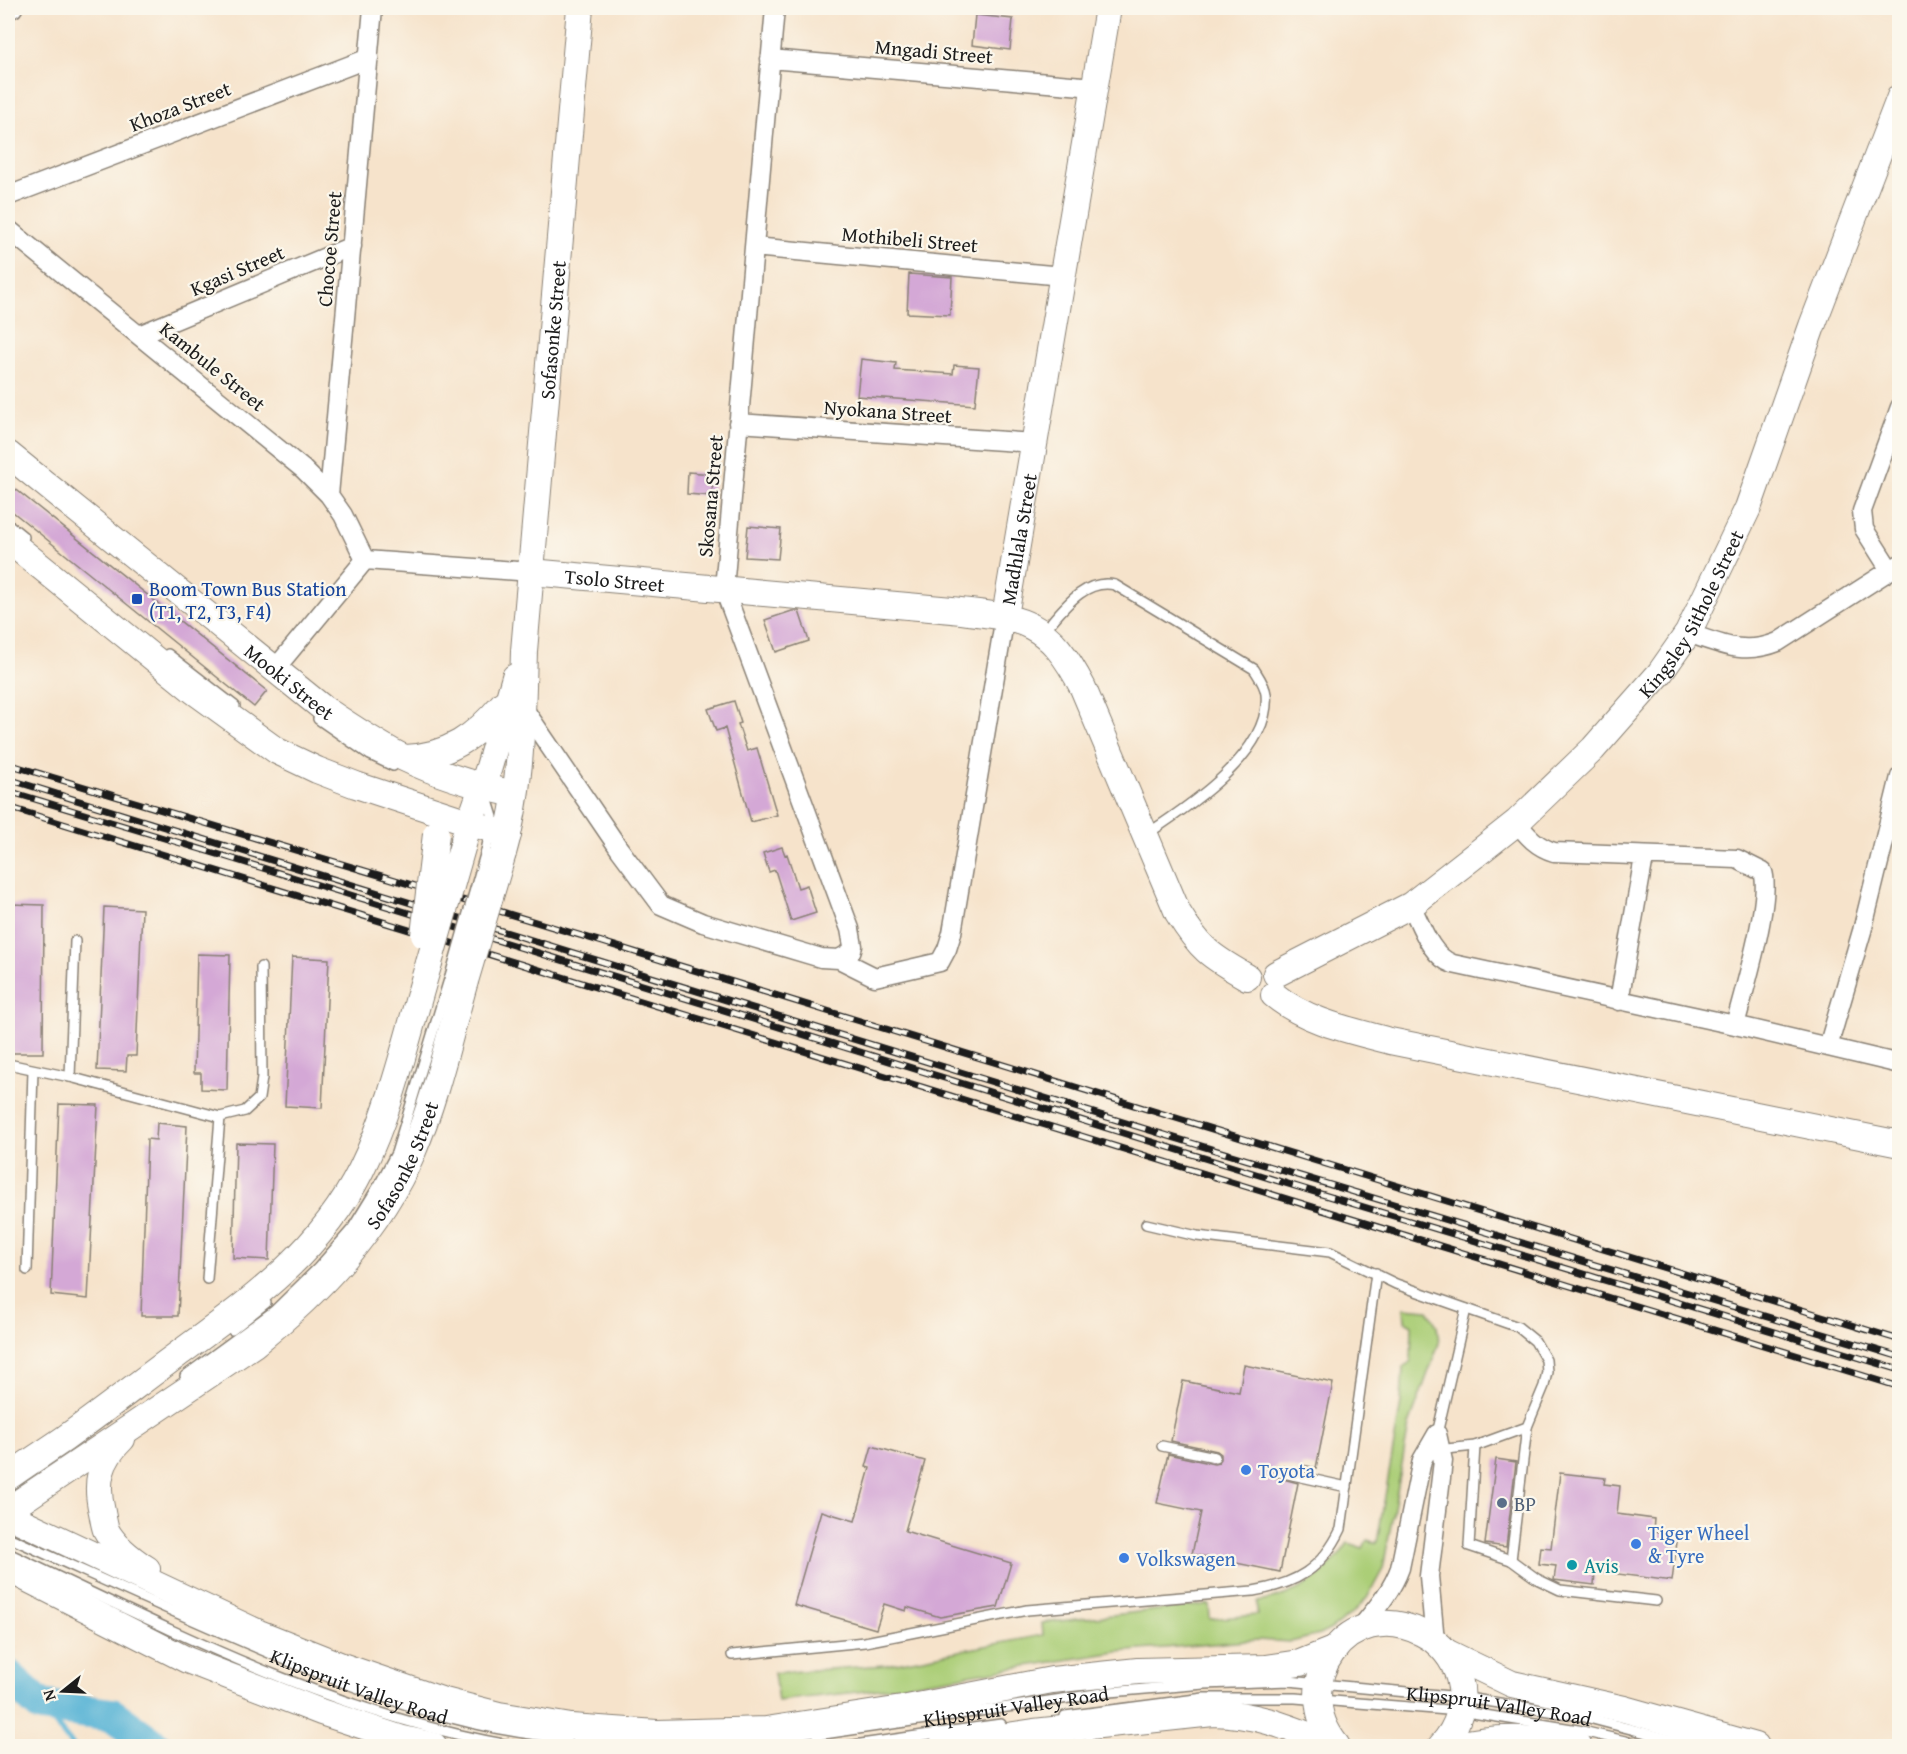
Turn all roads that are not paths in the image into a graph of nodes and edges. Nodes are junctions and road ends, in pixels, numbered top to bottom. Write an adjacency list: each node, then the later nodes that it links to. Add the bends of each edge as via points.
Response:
1 (14, 8): 6 (street)
2 (373, 8): 7 (street, Chocoe Street)
3 (580, 8): 27 (main road, Sofasonke Street)
4 (774, 8): 8 (street, Skosana Street)
5 (1108, 8): 9 (main road, Madhlala Street)
6 (8, 10)
7 (369, 58): 11 (street, Khoza Street); 13 (street, Chocoe Street)
8 (770, 59): 9 (street, Mngadi Street); 14 (street, Skosana Street)
9 (1094, 87): 15 (main road, Madhlala Street)
10 (1899, 97): 31 (main road, Kingsley Sithole Street, via 1748,508)
11 (8, 196)
12 (8, 229): 16 (street, Kambule Street)
13 (352, 246): 16 (street, Kgasi Street); 21 (street, Chocoe Street)
14 (754, 247): 15 (street, Mothibeli Street); 18 (street, Skosana Street)
15 (1062, 276): 19 (main road, Madhlala Street)
16 (139, 335): 21 (street, Kambule Street, via 303,469)
17 (1899, 407): 26 (street, via 1862,512 1864,529)
18 (738, 423): 19 (street, Nyokana Street); 28 (street, Skosana Street)
19 (1034, 443): 29 (main road, Madhlala Street)
20 (8, 454): 33 (main road, Mooki Street)
21 (329, 495): 25 (street, Kambule Street)
22 (8, 524): 24 (lane)
23 (8, 540): 41 (main road, Mooki Street, via 194,692 277,751)
24 (35, 546)
25 (365, 560): 27 (street, Tsolo Street); 33 (street)
26 (1895, 567): 31 (street, via 1766,647 1738,649)
27 (531, 572): 28 (main road, Tsolo Street); 34 (main road, Sofasonke Street, via 524,651)
28 (724, 589): 29 (main road, Tsolo Street); 48 (street, Skosana Street, via 850,929 851,952)
29 (1005, 616): 30 (main road, Tsolo Street); 48 (street, Madhlala Street, via 947,949 940,962 875,977)
30 (1042, 633): 44 (main road, Tsolo Street, via 1069,661 1083,688); 44 (lane, via 1080,592 1104,582 1254,669 1263,682 1266,707 1259,729 1229,772 1195,802)
31 (1688, 633): 42 (main road, Kingsley Sithole Street, via 1630,709)
32 (156, 644): 35 (lane)
33 (275, 669): 38 (main road, Mooki Street)
34 (514, 704): 38 (main road, via 442,753); 40 (main road, Sofasonke Street); 43 (main road, Sofasonke Street); 48 (street, via 662,905 703,923 821,958)
35 (240, 710)
36 (311, 713): 38 (lane, Mooki Street, via 370,755)
37 (308, 754): 41 (lane, Mooki Street)
38 (401, 763): 43 (main road, Mooki Street)
39 (1899, 777): 54 (street, via 1862,931)
40 (515, 794): 43 (main road, Mooki Street); 43 (main road, Sofasonke Street)
41 (438, 817): 43 (main road, Mooki Street); 50 (main road, bridge)
42 (1517, 822): 45 (street, via 1530,839 1554,852); 46 (main road, Kingsley Sithole Street)
43 (482, 824): 50 (main road, Sofasonke Street, bridge); 50 (main road, Sofasonke Street, bridge)
44 (1145, 836): 51 (main road, Tsolo Street, via 1190,934 1212,957 1247,977 1258,967 1268,967)
45 (1644, 857): 52 (street); 53 (street, via 1737,859 1763,872 1763,909)
46 (1411, 905): 51 (main road, Kingsley Sithole Street); 52 (street, via 1434,948 1447,962)
47 (75, 941): 58 (lane)
48 (839, 958)
49 (261, 967): 59 (lane, via 259,1098 245,1111)
50 (442, 968): 70 (lane, via 396,1154 352,1229 274,1311); 72 (main road, Sofasonke Street, via 427,1114 393,1192 367,1232 289,1316); 78 (main road, Sofasonke Street, via 414,1013 388,1103 360,1171 312,1244 253,1300 64,1439)
51 (1275, 984): 60 (main road, via 1291,1008 1309,1017 1390,1041)
52 (1619, 1001): 53 (street)
53 (1735, 1025): 54 (street)
54 (1828, 1047): 56 (street)
55 (8, 1064): 57 (lane)
56 (1899, 1064)
57 (33, 1070): 58 (lane); 63 (lane)
58 (70, 1077): 59 (lane)
59 (220, 1117): 66 (lane)
60 (1899, 1144)
61 (1146, 1224): 64 (lane, via 1197,1236 1330,1252)
62 (317, 1254): 65 (lane)
63 (27, 1270)
64 (1377, 1273): 68 (lane, via 1396,1284); 81 (lane)
65 (295, 1276)
66 (207, 1279)
67 (269, 1299): 69 (lane)
68 (1466, 1309): 73 (lane, via 1518,1327 1535,1341 1546,1360 1544,1386); 74 (lane)
69 (179, 1369)
70 (178, 1381)
71 (150, 1388): 80 (lane)
72 (143, 1418): 82 (main road, Sofasonke Street); 89 (main road, via 112,1449 101,1471 97,1486 106,1530 143,1567)
73 (1527, 1427): 76 (lane); 86 (lane)
74 (1435, 1445): 76 (lane); 90 (street, via 1422,1460 1396,1578); 91 (street, via 1443,1461 1430,1576)
75 (1162, 1446): 77 (lane)
76 (1475, 1446): 86 (lane, via 1469,1546)
77 (1215, 1457)
78 (14, 1470)
79 (1280, 1472): 81 (lane)
80 (8, 1484)
81 (1347, 1487): 93 (lane, via 1341,1529 1335,1542 1312,1569 1270,1588 1028,1610 865,1642)
82 (8, 1510)
83 (8, 1515): 89 (main road, Klipspruit Valley Road)
84 (8, 1537): 99 (lane, Klipspruit Valley Road, via 244,1643 376,1695 491,1727)
85 (8, 1553): 103 (lane, Klipspruit Valley Road, via 201,1644 332,1697 417,1726)
86 (1512, 1560): 88 (lane, via 1560,1590)
87 (8, 1569): 102 (main road, Klipspruit Valley Road, via 187,1660 321,1713)
88 (1656, 1601)
89 (204, 1606): 92 (main road, Klipspruit Valley Road, via 342,1666 441,1700 571,1727 657,1733 766,1730 1052,1680 1138,1671 1266,1668 1300,1663)
90 (1357, 1632): 91 (main road, Klipspruit Valley Road, via 1377,1625 1399,1625 1419,1631); 92 (main road)
91 (1440, 1646): 95 (main road, via 1456,1669); 112 (main road, Klipspruit Valley Road, via 1512,1684 1624,1709)
92 (1335, 1649): 94 (main road, via 1326,1662)
93 (732, 1656)
94 (1318, 1692): 95 (lane, Klipspruit Valley Road); 95 (lane, Klipspruit Valley Road); 96 (lane, Klipspruit Valley Road, via 1204,1698); 98 (lane, Klipspruit Valley Road, via 1288,1681 1253,1681 1110,1692); 106 (main road, via 1323,1725)
95 (1461, 1704): 107 (main road, via 1454,1729); 110 (lane, Klipspruit Valley Road); 111 (lane, Klipspruit Valley Road, via 1581,1716)
96 (1057, 1717)
97 (1011, 1723): 104 (lane, Klipspruit Valley Road)
98 (808, 1736)
99 (581, 1740)
100 (627, 1743): 101 (lane)
101 (718, 1744)
102 (434, 1746)
103 (514, 1746)
104 (847, 1746)
105 (942, 1746): 106 (main road, Klipspruit Valley Road, via 1034,1731 1229,1713 1270,1720)
106 (1336, 1746)
107 (1442, 1746)
108 (1454, 1746): 109 (main road, Klipspruit Valley Road, via 1506,1737)
109 (1578, 1746)
110 (1646, 1746)
111 (1696, 1746)
112 (1756, 1746)

